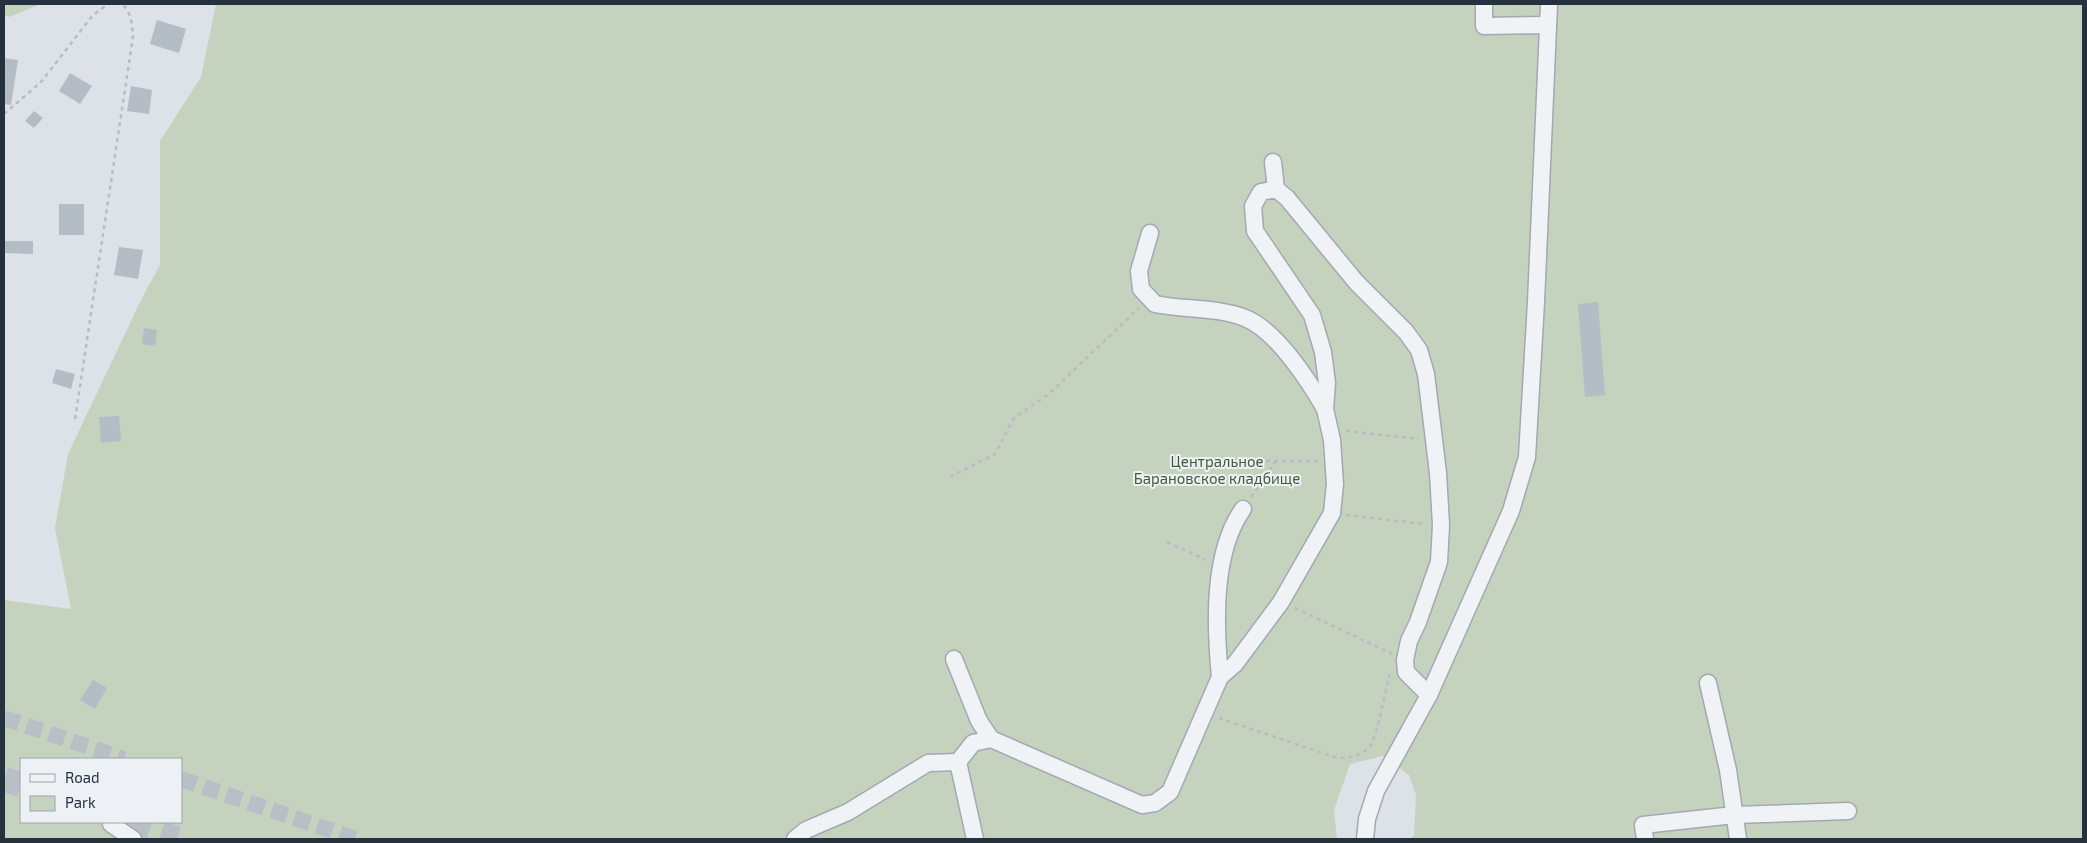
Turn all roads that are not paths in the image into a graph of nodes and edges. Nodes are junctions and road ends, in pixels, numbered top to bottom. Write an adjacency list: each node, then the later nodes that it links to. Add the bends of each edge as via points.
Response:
1 (1484, 4): 3 (street, via 1484,26)
2 (1548, 4): 3 (street)
3 (1548, 25): 12 (street, via 1526,457 1511,511)
4 (1273, 162): 5 (street)
5 (1276, 189): 7 (street, via 1261,192 1253,206 1255,231 1312,316 1323,352 1327,383); 12 (street, via 1419,350 1426,374 1441,526 1438,562 1418,622 1400,658 1406,672)
6 (1150, 233): 7 (street, via 1139,270 1141,289 1149,298 1155,304 1246,318 1270,335 1309,382)
7 (1325, 409): 10 (street, via 1335,484 1332,513 1281,602 1235,664)
8 (1243, 509): 10 (street, via 1226,538 1220,566)
9 (954, 660): 13 (street, via 979,722)
10 (1220, 677): 13 (street, via 1170,792 1155,803 1142,805)
11 (1708, 683): 16 (street, via 1728,770)
12 (1429, 695): 21 (street, via 1376,791)
13 (991, 739): 14 (street, via 973,743)
14 (958, 762): 19 (street, via 928,763 848,812 806,830); 20 (street)
15 (1848, 810): 16 (street)
16 (1734, 815): 22 (street, via 1643,825); 23 (street)
17 (111, 824): 18 (street)
18 (132, 839)
19 (796, 839)
20 (975, 839)
21 (1365, 839)
22 (1644, 839)
23 (1738, 839)

